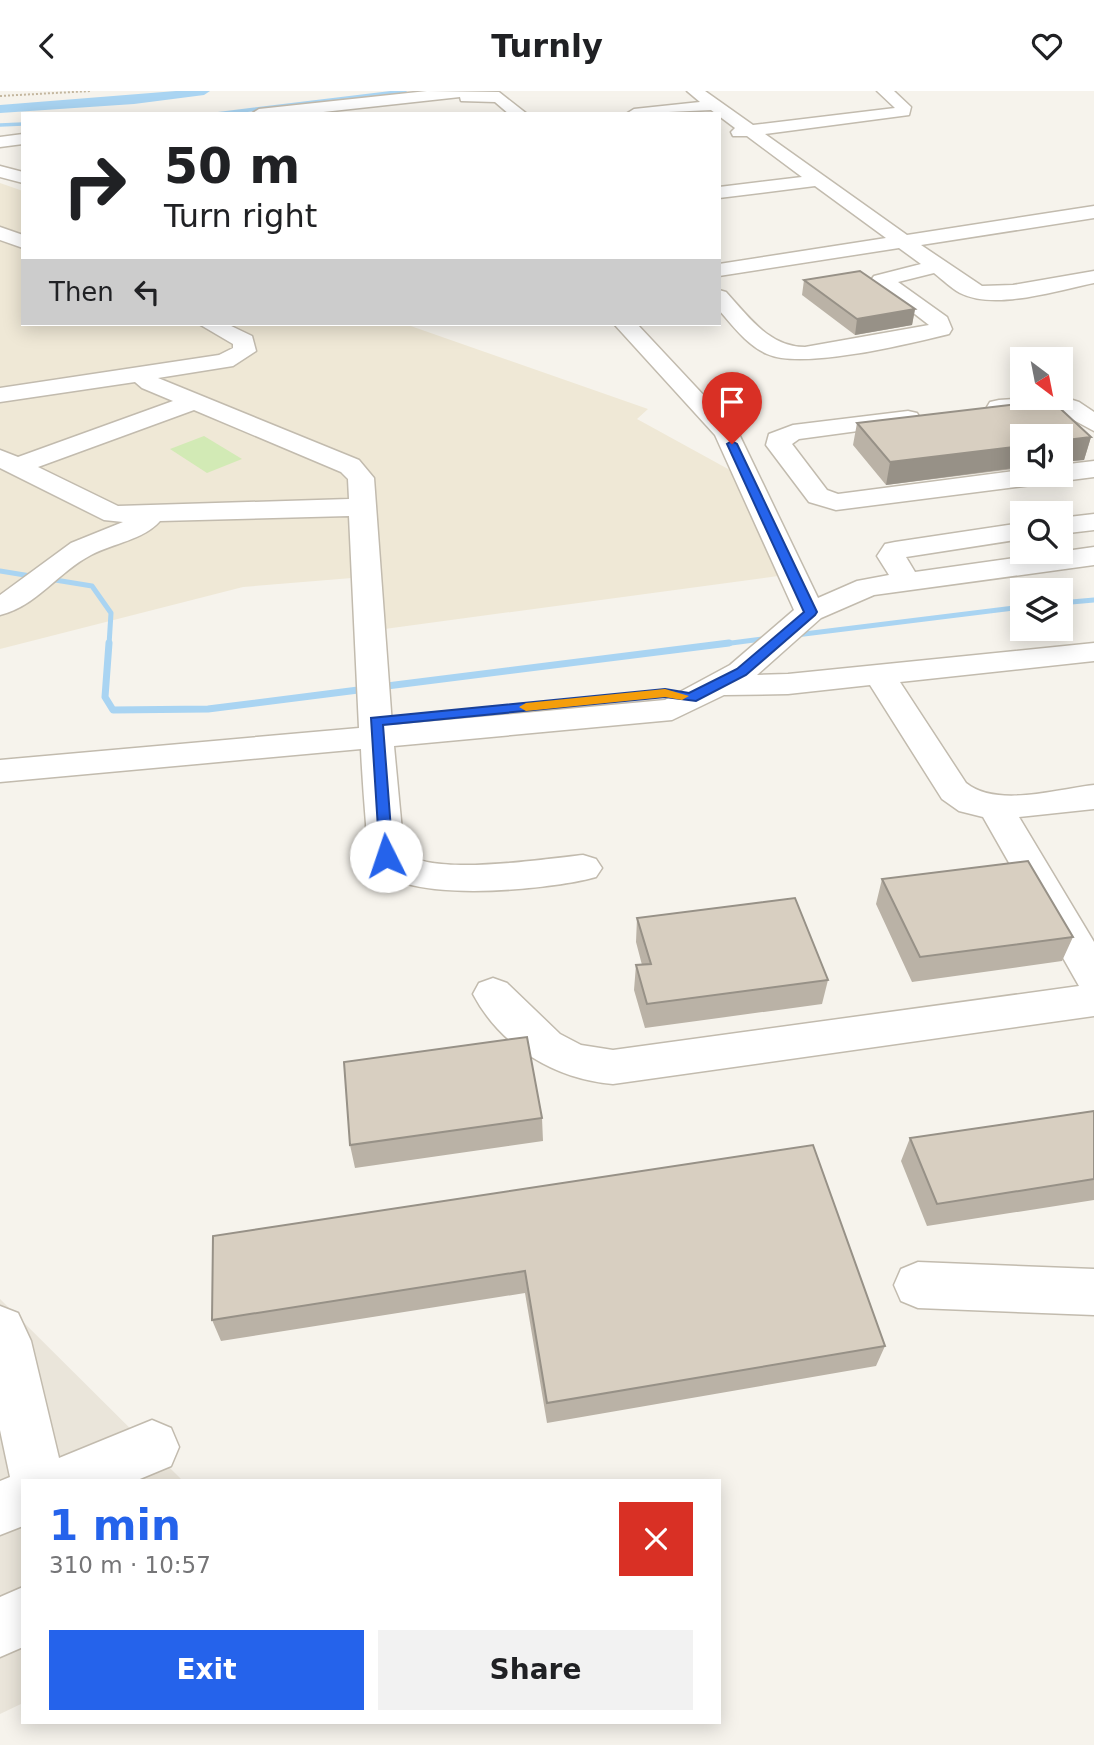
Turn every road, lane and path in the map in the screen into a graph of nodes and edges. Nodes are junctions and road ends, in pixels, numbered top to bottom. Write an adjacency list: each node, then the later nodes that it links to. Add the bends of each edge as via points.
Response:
1 (91, 91): 5 (path)
2 (695, 91): 8 (street)
3 (885, 91): 13 (street, via 903,112)
4 (469, 95): 9 (street); 10 (street, via 499,97)
5 (0, 96)
6 (651, 97): 7 (street)
7 (668, 110): 8 (street); 11 (street)
8 (717, 110)
9 (281, 112)
10 (517, 112)
11 (652, 112)
12 (721, 112): 13 (street)
13 (751, 130): 14 (street); 18 (street)
14 (721, 134)
15 (21, 139): 16 (street)
16 (0, 142)
17 (734, 150): 18 (street)
18 (781, 152): 21 (street)
19 (0, 171): 20 (street)
20 (21, 177)
21 (821, 180): 22 (street); 26 (street)
22 (721, 193)
23 (1094, 212): 26 (street)
24 (0, 233): 25 (street)
25 (21, 241)
26 (905, 241): 27 (street); 28 (street)
27 (939, 266): 29 (street, via 969,289 988,293); 30 (street, via 881,280 939,322 941,329 805,354 774,349 740,324)
28 (721, 270)
29 (1094, 277)
30 (721, 299)
31 (214, 326): 33 (street, via 244,341 245,351 225,361)
32 (627, 326): 43 (street, via 721,425)
33 (139, 375): 34 (street); 35 (street)
34 (0, 395)
35 (197, 401): 39 (street); 45 (street, via 350,466 361,478)
36 (980, 409): 38 (street, via 1059,401)
37 (927, 416): 40 (street, via 783,434 779,445)
38 (1094, 424)
39 (8, 462): 47 (street, via 114,514)
40 (795, 468): 43 (street); 46 (street, via 818,496 836,502)
41 (1094, 469): 42 (street)
42 (1073, 472)
43 (746, 474): 55 (street)
44 (1034, 487): 46 (street)
45 (364, 507): 47 (street); 59 (street)
46 (989, 514): 52 (street, via 895,550 891,556)
47 (151, 515): 54 (street, via 140,525 81,549)
48 (1094, 522): 49 (street)
49 (1073, 524)
50 (1094, 556): 52 (street)
51 (1094, 566): 53 (street, via 873,597)
52 (907, 581): 53 (street, via 867,586)
53 (855, 594): 55 (street)
54 (0, 606)
55 (804, 617): 58 (street, via 767,651)
56 (1094, 652): 57 (street)
57 (878, 673): 58 (street); 63 (street, via 954,791 976,805)
58 (706, 691): 59 (street, via 672,710)
59 (376, 711): 60 (street); 61 (street); 64 (street, via 389,862 398,868 451,878)
60 (0, 755)
61 (0, 771)
62 (1094, 797): 63 (street)
63 (994, 805): 65 (street)
64 (583, 867)
65 (1094, 976)
66 (493, 994): 67 (street, via 560,1057 584,1066 613,1067)
67 (1094, 1000)
68 (918, 1285): 69 (street)
69 (1094, 1292)
70 (0, 1330): 72 (street)
71 (152, 1447): 73 (street)
72 (38, 1479)
73 (74, 1479)
74 (21, 1500): 75 (street)
75 (0, 1509)
76 (21, 1617): 77 (street)
77 (0, 1627)

